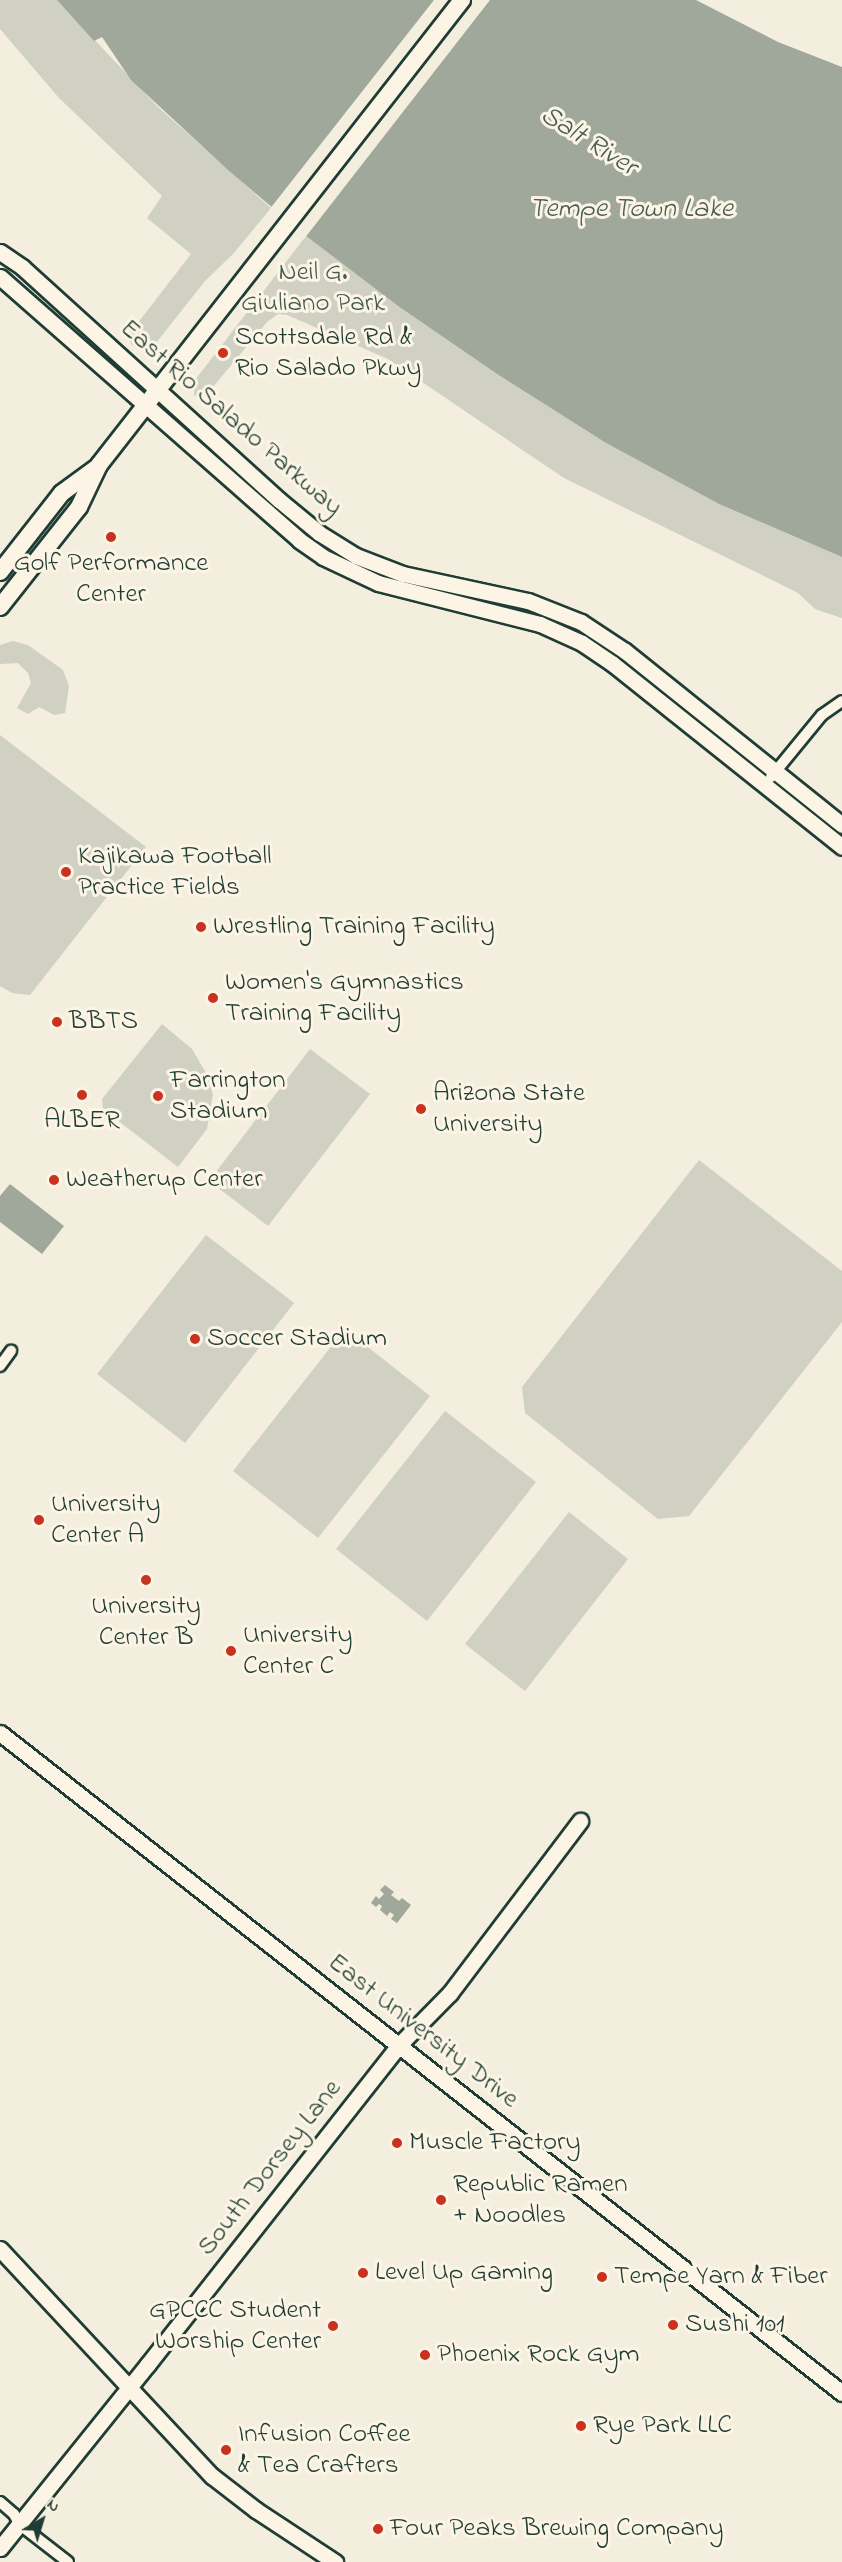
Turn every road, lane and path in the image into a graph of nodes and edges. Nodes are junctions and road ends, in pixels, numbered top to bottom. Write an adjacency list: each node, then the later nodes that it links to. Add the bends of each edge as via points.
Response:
1 (462, 0): 4 (main road)
2 (0, 252): 4 (main road, East Rio Salado Parkway, via 22,267)
3 (0, 277): 5 (main road, East Rio Salado Parkway)
4 (158, 389): 5 (main road); 10 (main road, East Rio Salado Parkway, via 279,500 347,551 402,574 528,601 566,614 624,651)
5 (147, 404): 6 (main road); 11 (main road, East Rio Salado Parkway, via 323,557 378,583 540,624 582,643)
6 (99, 465): 7 (main road, via 62,493); 8 (main road, via 79,507)
7 (0, 572)
8 (0, 607)
9 (842, 701): 10 (street, via 822,715)
10 (776, 772): 11 (street); 12 (main road, East Rio Salado Parkway)
11 (765, 786): 13 (main road, East Rio Salado Parkway)
12 (842, 825)
13 (842, 847)
14 (11, 1351): 15 (street)
15 (0, 1366)
16 (0, 1733): 18 (main road, East University Drive)
17 (580, 1821): 18 (main road, South Dorsey Lane, via 450,1994)
18 (400, 2044): 20 (main road, South Dorsey Lane); 21 (main road, East University Drive)
19 (0, 2249): 20 (main road)
20 (131, 2386): 23 (main road, South Dorsey Lane); 26 (main road, via 212,2475 256,2510)
21 (842, 2393)
22 (0, 2502): 23 (street)
23 (19, 2524): 24 (main road, South Dorsey Lane); 25 (street)
24 (0, 2548)
25 (68, 2562)
26 (335, 2562)

